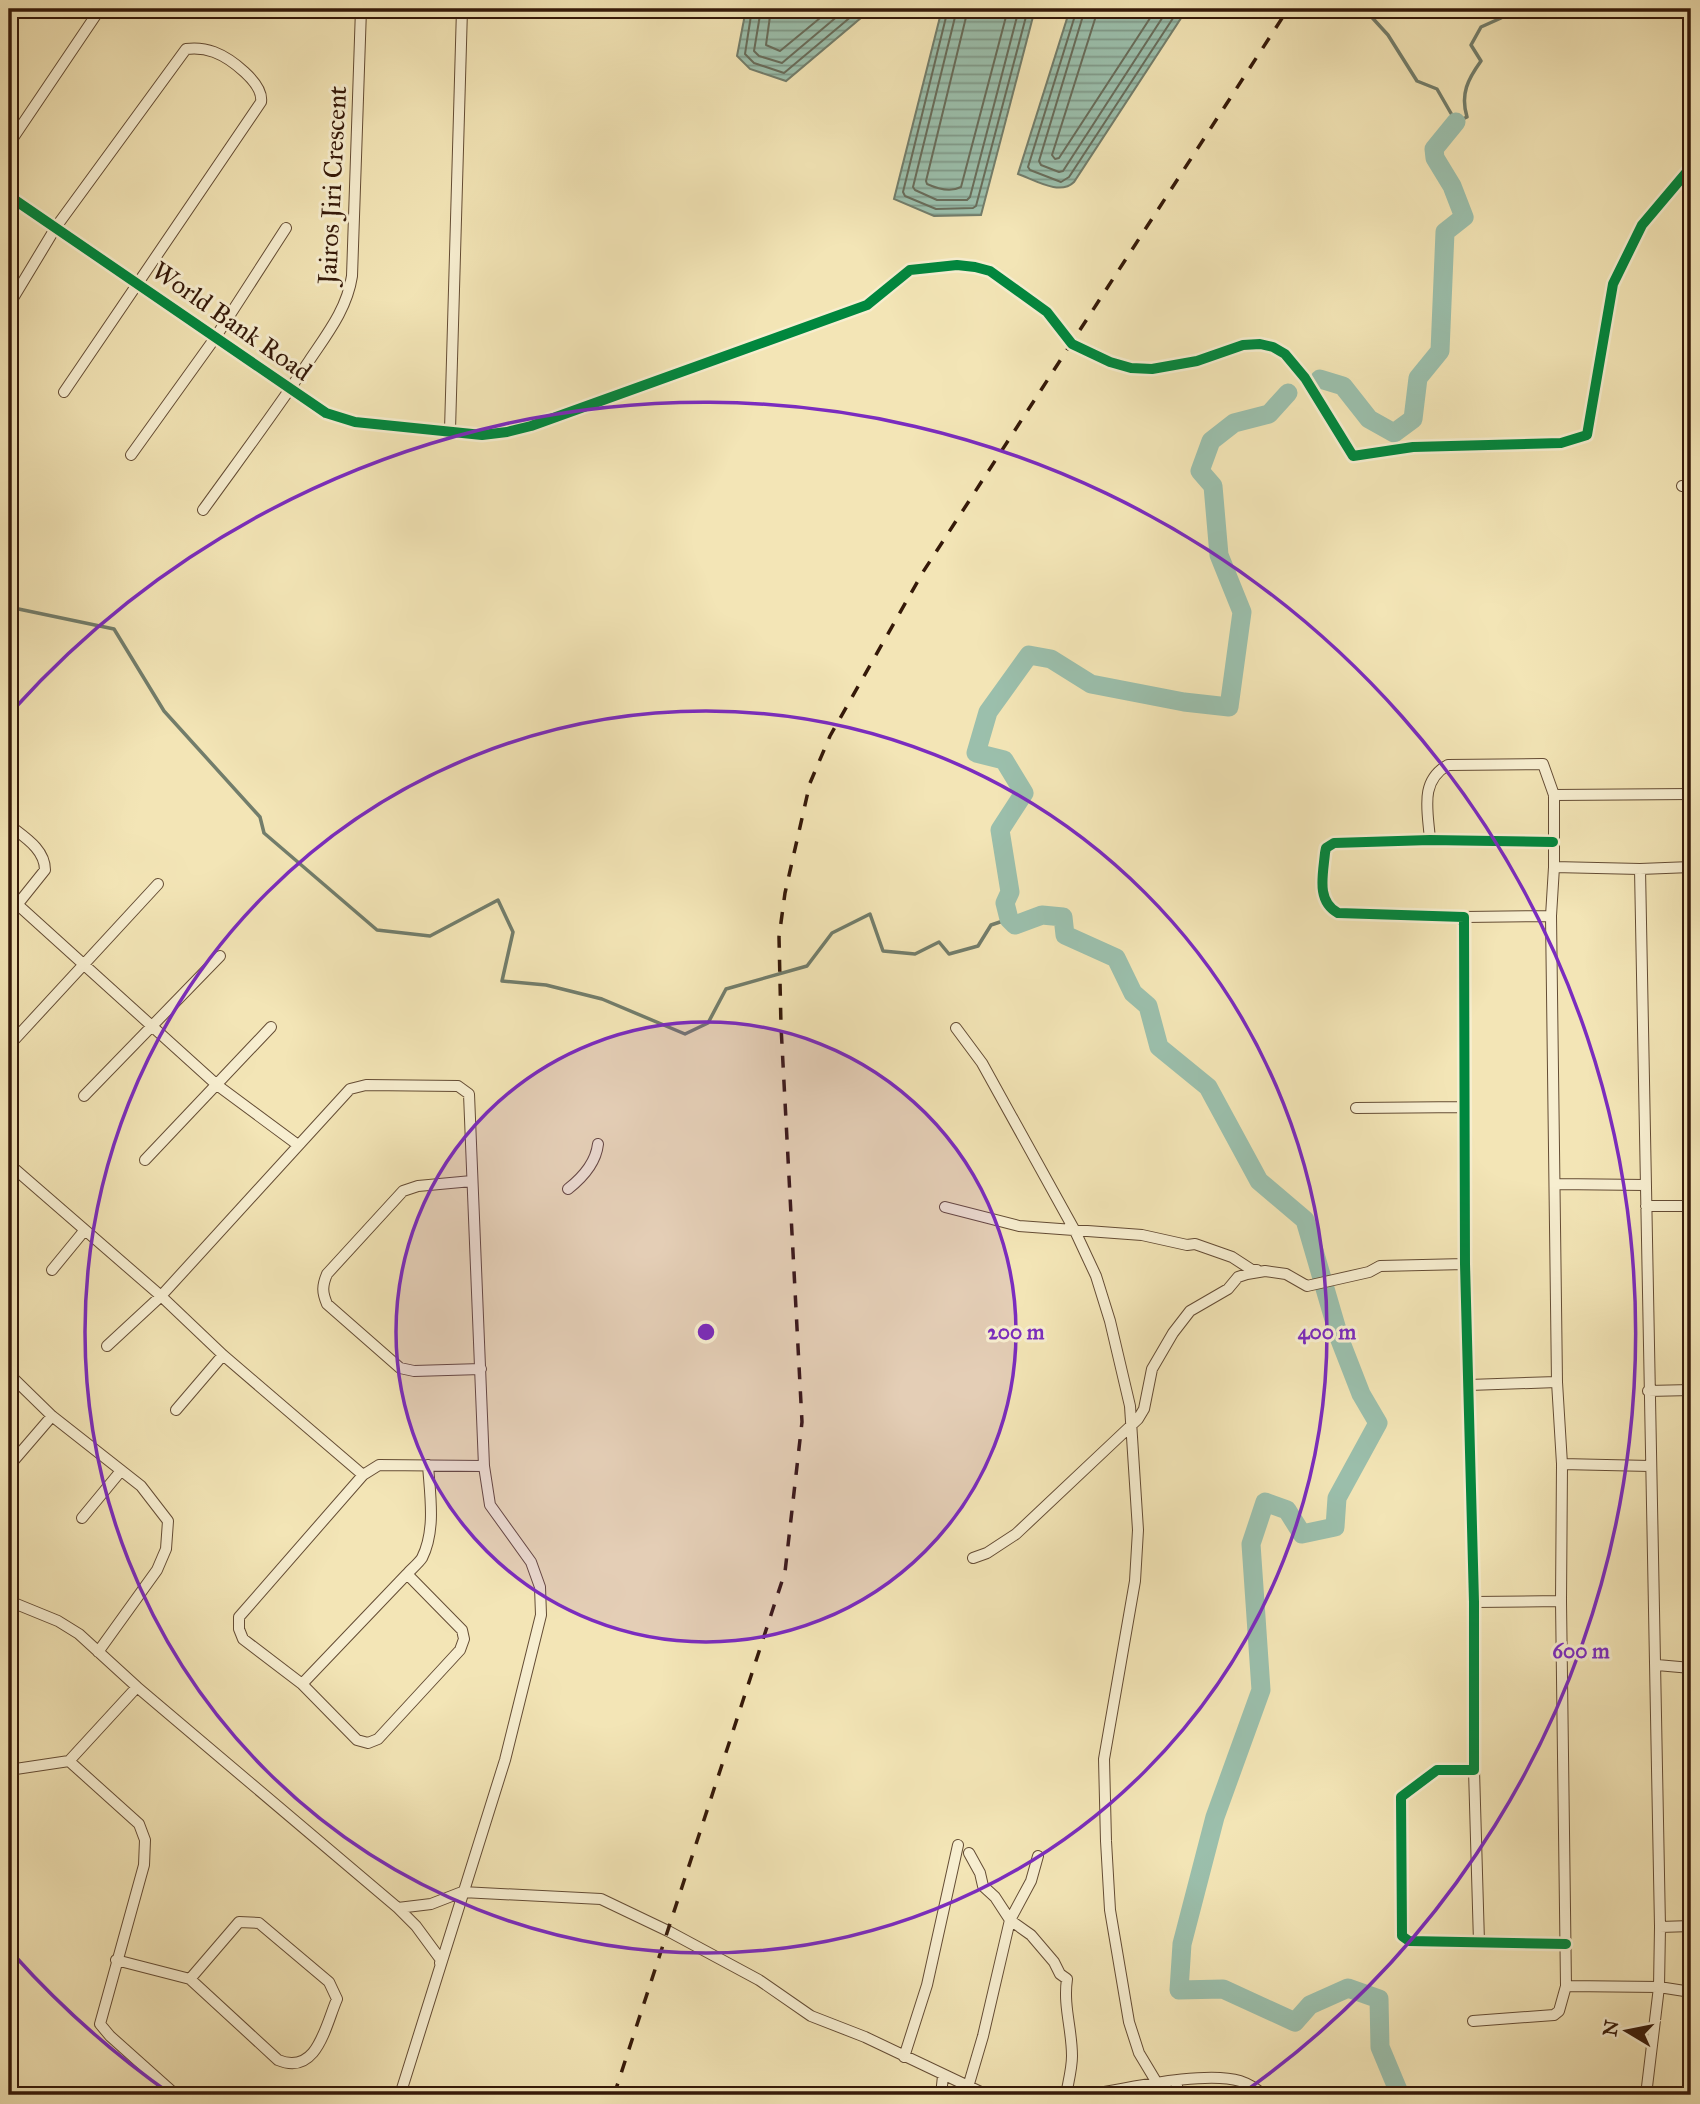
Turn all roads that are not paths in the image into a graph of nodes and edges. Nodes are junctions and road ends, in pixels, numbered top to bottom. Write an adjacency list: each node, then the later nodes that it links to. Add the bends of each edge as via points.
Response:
1 (100, 9): 4 (street)
2 (361, 9): 12 (street, Jairos Jiri Crescent, via 349,295)
3 (462, 9): 14 (street)
4 (9, 144)
5 (1691, 167): 14 (street, World Bank Road, via 1642,225 1613,284 1587,435 1561,443 1413,447 1353,456 1305,378 1285,354 1273,348 1243,345 1174,367 1130,368 1072,344 1046,312 989,271 957,265 911,271 867,304 531,426 482,435)
6 (9, 196): 7 (street, World Bank Road)
7 (56, 227): 9 (street, World Bank Road); 9 (street, via 186,49 213,51 238,66 261,93 261,102); 10 (street)
8 (286, 228): 11 (street)
9 (137, 282): 11 (street, World Bank Road); 13 (street)
10 (9, 305)
11 (215, 338): 12 (street, World Bank Road); 15 (street)
12 (290, 390): 14 (street, World Bank Road, via 341,419); 16 (street, Jairos Jiri Crescent)
13 (64, 391)
14 (450, 430)
15 (131, 455)
16 (204, 510)
17 (1691, 794): 18 (street)
18 (1554, 795): 20 (street, via 1543,764 1448,765 1432,776 1430,784); 21 (street)
19 (9, 825): 26 (street, via 45,860 45,870)
20 (1430, 840): 21 (street); 29 (street, via 1330,845 1324,858 1325,902 1349,915)
21 (1553, 842): 22 (street)
22 (1554, 867): 24 (street); 28 (street)
23 (1691, 867): 24 (street)
24 (1640, 869): 48 (street)
25 (158, 884): 31 (street)
26 (18, 905): 27 (street); 31 (street)
27 (9, 915)
28 (1551, 916): 29 (street); 47 (street)
29 (1464, 918): 38 (street)
30 (220, 956): 33 (street)
31 (84, 965): 33 (street); 35 (street)
32 (271, 1027): 36 (street)
33 (152, 1028): 36 (street); 37 (street)
34 (956, 1028): 54 (street, via 982,1063)
35 (15, 1039)
36 (217, 1085): 41 (street); 42 (street)
37 (84, 1096)
38 (1466, 1107): 39 (street); 55 (street)
39 (1356, 1108)
40 (598, 1144): 49 (street, via 588,1169)
41 (298, 1145): 45 (street, via 350,1089 366,1085 458,1086 469,1094); 58 (street)
42 (145, 1160)
43 (9, 1164): 44 (street)
44 (18, 1172): 46 (street); 53 (street)
45 (472, 1181): 61 (street); 61 (street, via 403,1191 327,1274 322,1293 327,1304 400,1368)
46 (9, 1183)
47 (1556, 1184): 48 (street); 63 (street)
48 (1645, 1185): 50 (street)
49 (568, 1189)
50 (1646, 1206): 51 (street); 66 (street)
51 (1691, 1206)
52 (946, 1207): 54 (street, via 1019,1226)
53 (84, 1231): 56 (street); 58 (street)
54 (1075, 1231): 57 (street, via 1195,1244 1252,1270); 69 (street, via 1110,1321)
55 (1465, 1264): 57 (street, via 1380,1266 1307,1286 1286,1274); 64 (street)
56 (52, 1270)
57 (1265, 1271): 69 (street, via 1238,1277 1228,1289 1182,1319 1152,1370 1144,1409)
58 (160, 1296): 59 (street); 60 (street)
59 (107, 1346)
60 (223, 1355): 67 (street); 76 (street)
61 (481, 1369): 73 (street)
62 (9, 1374): 68 (street)
63 (1558, 1382): 64 (street); 70 (street)
64 (1469, 1385): 82 (street)
65 (1691, 1390): 66 (street)
66 (1648, 1391): 74 (street)
67 (176, 1410)
68 (52, 1416): 72 (street); 75 (street)
69 (1132, 1424): 78 (street, via 1016,1534); 111 (street, via 1138,1530 1135,1581 1104,1759 1107,1855 1110,1910 1129,2022 1139,2053)
70 (1562, 1464): 74 (street); 81 (street)
71 (428, 1465): 73 (street); 76 (street, via 379,1465); 79 (street, via 429,1534 421,1559)
72 (9, 1466)
73 (484, 1466): 94 (street, via 490,1505 531,1562 540,1587 541,1615 505,1760)
74 (1650, 1466): 84 (street)
75 (120, 1472): 77 (street); 83 (street, via 141,1486 168,1521 166,1549 157,1570)
76 (363, 1475): 86 (street, via 239,1617 243,1639)
77 (82, 1517)
78 (973, 1558)
79 (407, 1574): 86 (street); 86 (street, via 462,1630 464,1639 460,1650 378,1739 368,1743 357,1740)
80 (9, 1601): 83 (street, via 58,1621)
81 (1561, 1601): 82 (street); 100 (street)
82 (1474, 1602): 90 (street)
83 (98, 1652): 87 (street)
84 (1657, 1665): 85 (street); 97 (street)
85 (1691, 1668)
86 (302, 1685)
87 (137, 1687): 88 (street); 95 (street)
88 (69, 1760): 89 (street); 101 (street, via 139,1824 145,1840 144,1865)
89 (9, 1770)
90 (1474, 1770): 99 (street); 99 (street, via 1437,1770 1401,1797 1402,1933 1409,1941)
91 (958, 1845): 108 (street, via 927,1985)
92 (969, 1853): 96 (street, via 983,1886)
93 (1038, 1856): 96 (street, via 1031,1881)
94 (462, 1892): 95 (street, via 431,1904); 102 (street); 108 (street, via 601,1899 759,1980 811,2017)
95 (398, 1908): 102 (street)
96 (1010, 1920): 112 (street); 118 (street, via 1031,1935 1067,1979 1064,1998 1072,2059)
97 (1660, 1927): 98 (street); 105 (street)
98 (1691, 1927)
99 (1479, 1942): 100 (street)
100 (1566, 1944): 104 (street)
101 (116, 1959): 103 (street); 114 (street, via 100,2024)
102 (441, 1959): 115 (street)
103 (190, 1979): 103 (street, via 278,2060 291,2066 313,2055 337,1999 329,1982 259,1923 239,1922)
104 (1566, 1986): 105 (street); 107 (street, via 1555,2015)
105 (1658, 1987): 106 (street); 122 (street)
106 (1691, 1992)
107 (1473, 2021)
108 (904, 2057): 109 (street)
109 (943, 2076): 112 (street); 116 (street)
110 (1177, 2081): 111 (street); 120 (street); 121 (street, via 1226,2078)
111 (1157, 2083): 113 (street)
112 (968, 2087): 117 (street)
113 (1113, 2093): 119 (street)
114 (176, 2095)
115 (400, 2095)
116 (941, 2095)
117 (987, 2095)
118 (1066, 2095)
119 (1087, 2095)
120 (1177, 2095)
121 (1263, 2095)
122 (1646, 2095)

